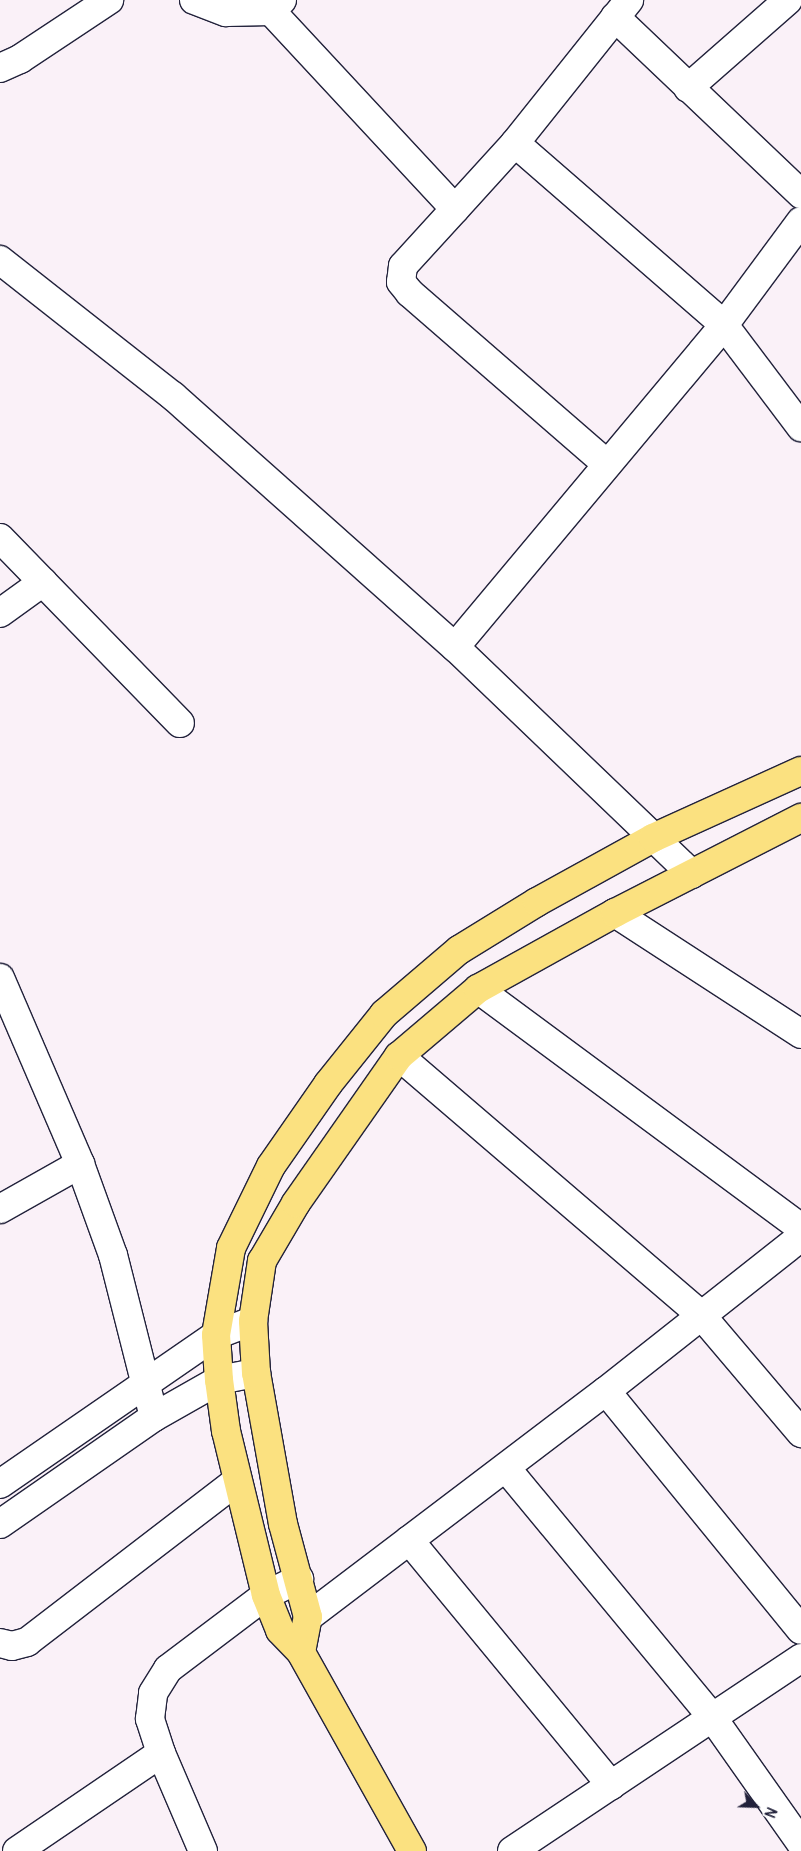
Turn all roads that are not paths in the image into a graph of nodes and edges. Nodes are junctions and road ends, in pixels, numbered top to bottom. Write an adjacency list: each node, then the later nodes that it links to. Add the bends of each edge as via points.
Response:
1 (109, 0): 6 (street, via 20,59)
2 (194, 0): 5 (street, via 226,12)
3 (788, 0): 7 (street)
4 (622, 5): 7 (street); 8 (street)
5 (276, 6): 10 (street)
6 (0, 68)
7 (688, 88): 9 (street)
8 (515, 143): 10 (street); 13 (street)
9 (801, 194)
10 (455, 209): 15 (street, via 403,266 401,282)
11 (801, 221): 13 (street)
12 (0, 260): 19 (street, via 173,396)
13 (724, 325): 14 (street); 15 (street)
14 (801, 427)
15 (607, 464): 19 (street)
16 (0, 538): 17 (street)
17 (43, 582): 18 (street); 20 (street)
18 (0, 613)
19 (454, 647): 23 (street)
20 (180, 723)
21 (801, 771): 23 (main road)
22 (801, 818): 24 (main road)
23 (654, 838): 24 (street); 36 (main road, via 537,902 460,950 384,1014 328,1084 272,1166 231,1248)
24 (692, 874): 25 (main road)
25 (616, 913): 27 (main road); 28 (street)
26 (0, 978): 30 (street)
27 (478, 989): 29 (main road); 32 (street)
28 (801, 1034)
29 (399, 1056): 34 (street); 35 (main road, via 296,1204 262,1261)
30 (80, 1164): 31 (street); 39 (street, via 113,1255)
31 (0, 1209)
32 (801, 1228)
33 (801, 1236): 34 (street)
34 (700, 1315): 40 (street); 42 (street)
35 (253, 1321): 36 (street); 37 (main road)
36 (216, 1335): 38 (main road); 39 (street)
37 (256, 1373): 38 (street); 48 (main road, via 282,1524)
38 (220, 1380): 41 (street); 44 (main road)
39 (146, 1384): 41 (street); 45 (street)
40 (606, 1391): 43 (street); 51 (street)
41 (154, 1417): 46 (street)
42 (801, 1433)
43 (506, 1468): 47 (street); 55 (street)
44 (237, 1481): 49 (main road); 52 (street, via 27,1642 12,1646)
45 (0, 1484)
46 (0, 1524)
47 (409, 1540): 50 (street); 57 (street)
48 (299, 1579): 49 (street); 50 (main road)
49 (266, 1595): 53 (main road, via 280,1630); 56 (street, via 168,1669 153,1694 150,1719)
50 (308, 1617): 53 (main road)
51 (801, 1630)
52 (0, 1643)
53 (300, 1652): 61 (main road)
54 (801, 1658): 55 (street)
55 (712, 1718): 57 (street); 58 (street)
56 (161, 1753): 59 (street); 60 (street)
57 (611, 1785): 62 (street)
58 (801, 1844)
59 (17, 1851)
60 (203, 1851)
61 (412, 1851)
62 (512, 1851)

